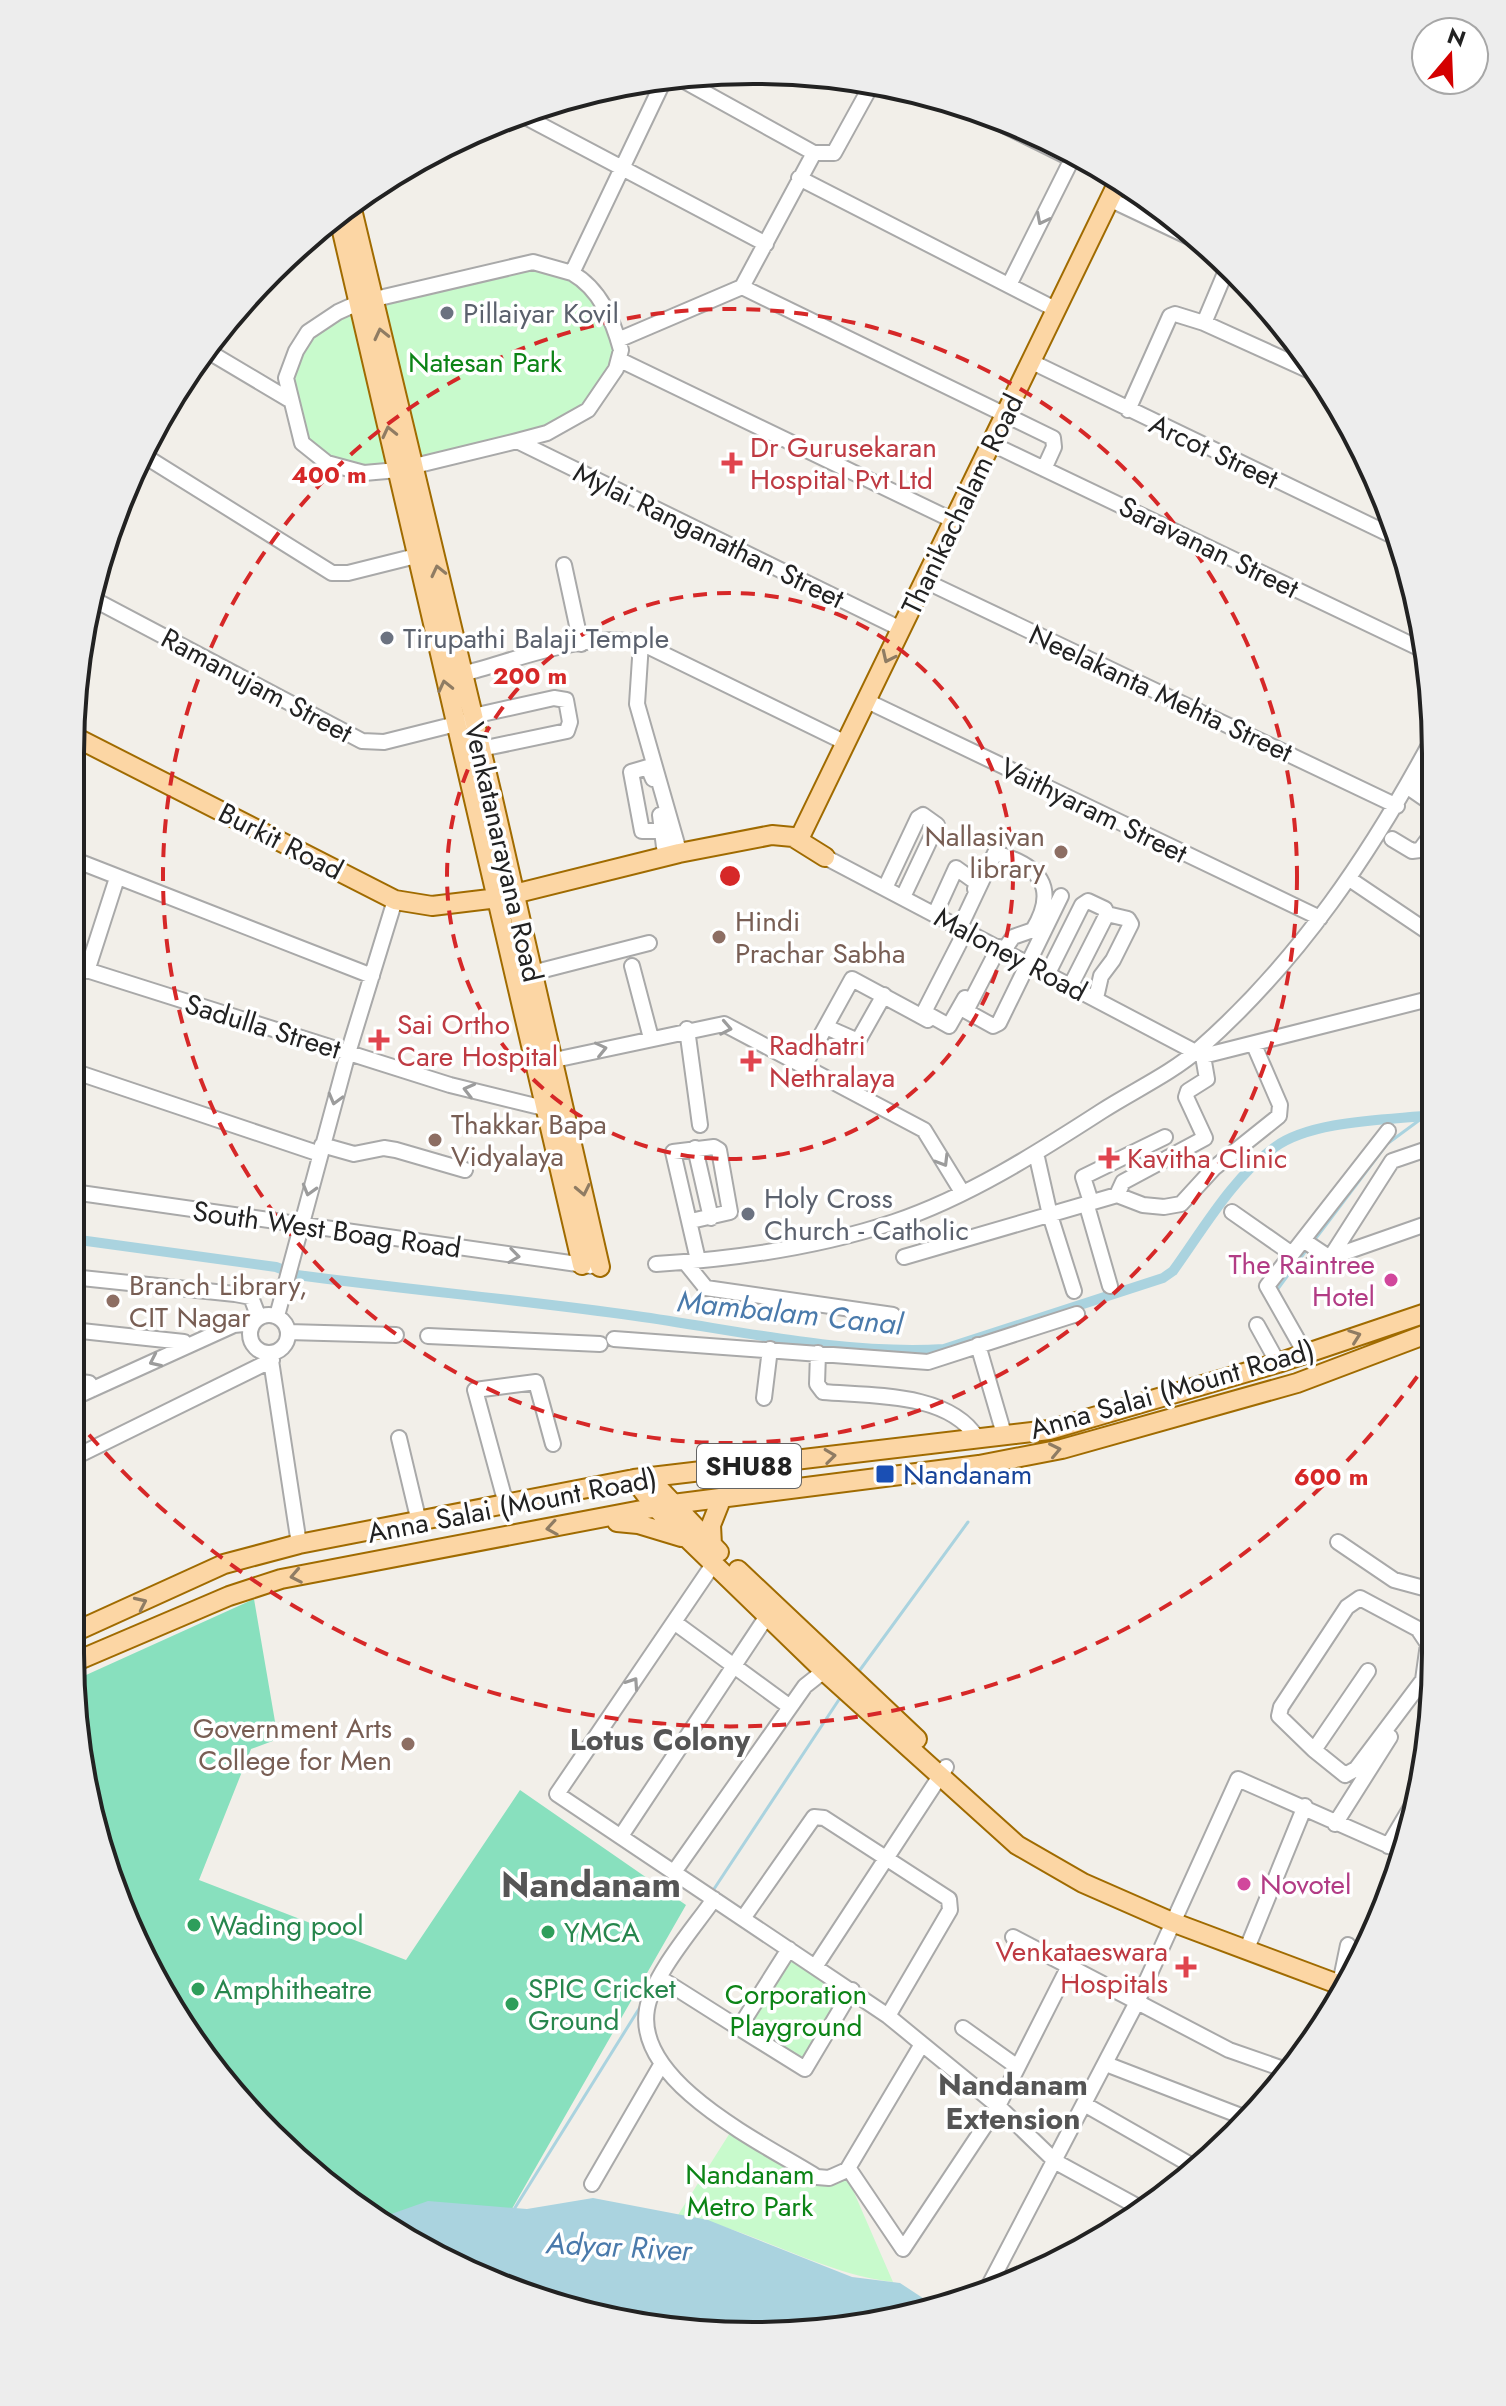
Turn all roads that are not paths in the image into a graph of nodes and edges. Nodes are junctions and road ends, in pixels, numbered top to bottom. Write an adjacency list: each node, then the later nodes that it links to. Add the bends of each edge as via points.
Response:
1 (694, 87): 5 (street)
2 (658, 91): 7 (street)
3 (866, 94): 5 (street, via 834,153)
4 (534, 121): 7 (street)
5 (814, 153): 8 (street)
6 (1069, 164): 17 (street, one-way to 17)
7 (621, 167): 14 (street); 15 (street)
8 (799, 178): 14 (street); 17 (street)
9 (1114, 190): 10 (main road, Thanikachalam Road)
10 (1109, 199): 12 (street); 20 (main road, Thanikachalam Road)
11 (353, 217): 19 (main road, Venkatanarayana Road)
12 (1163, 225)
13 (342, 226): 19 (main road, Venkatanarayana Road)
14 (766, 244): 18 (street)
15 (572, 273): 19 (street, via 533,262); 22 (street, via 605,307)
16 (1223, 277): 21 (street)
17 (1009, 285): 20 (street)
18 (742, 287): 22 (street); 29 (street)
19 (366, 302): 27 (street, via 308,332 286,378); 33 (main road, Venkatanarayana Road, one-way to 19)
20 (1055, 309): 25 (main road, Thanikachalam Road)
21 (1204, 323): 26 (street); 28 (street, via 1170,316)
22 (618, 340): 24 (street)
23 (215, 356): 27 (street)
24 (620, 360): 30 (street, via 588,410 574,421); 35 (street)
25 (1032, 362): 28 (street, Arcot Street); 29 (main road, Thanikachalam Road)
26 (1298, 365)
27 (288, 399): 33 (street, via 302,443 327,463 364,473)
28 (1128, 410): 36 (street, Arcot Street)
29 (1004, 416): 31 (main road, Thanikachalam Road); 34 (street, via 1053,438)
30 (517, 441): 33 (street); 41 (street, Mylai Ranganathan Street)
31 (992, 444): 34 (street, Saravanan Street); 35 (main road, Thanikachalam Road)
32 (152, 460): 37 (street, via 332,573)
33 (405, 467): 37 (main road, Venkatanarayana Road); 45 (main road, Venkatanarayana Road, one-way to 33)
34 (1044, 469): 44 (street, Saravanan Street)
35 (954, 521): 39 (main road, Thanikachalam Road)
36 (1384, 532)
37 (416, 556): 48 (main road, Venkatanarayana Road, one-way to 37)
38 (564, 565): 43 (street)
39 (925, 581): 41 (main road, Thanikachalam Road); 58 (street, Neelakanta Mehta Street)
40 (101, 603): 48 (street, Ramanujam Street, via 362,741 384,742)
41 (901, 629): 46 (main road, Thanikachalam Road, one-way to 46)
42 (641, 643): 43 (street, via 607,639); 51 (street); 53 (street, via 637,704)
43 (581, 644): 45 (street)
44 (1413, 645)
45 (462, 674): 47 (main road, Venkatanarayana Road)
46 (867, 701): 51 (main road, Thanikachalam Road); 75 (street, Vaithyaram Street)
47 (474, 718): 48 (street, Ramanujam Street); 52 (main road, Venkatanarayana Road); 52 (street, Ramanujam Street, via 554,698 566,700 567,731)
48 (454, 725): 68 (main road, Venkatanarayana Road)
49 (572, 736): 52 (street)
50 (84, 742): 71 (main road, Burkit Road)
51 (844, 742): 59 (main road, Thanikachalam Road)
52 (482, 753): 68 (main road, Venkatanarayana Road)
53 (652, 767): 61 (street); 61 (street, via 631,772 642,831)
54 (1422, 771): 55 (street)
55 (1413, 784): 56 (street); 57 (street); 58 (street)
56 (1422, 789)
57 (1422, 793)
58 (1397, 806): 66 (street)
59 (802, 833): 61 (main road, via 783,823); 63 (main road, Maloney Road); 68 (main road, via 679,853)
60 (1392, 839): 62 (street, via 1412,851)
61 (667, 841): 68 (main road)
62 (1422, 847)
63 (825, 857): 67 (street, Maloney Road)
64 (84, 864): 65 (street)
65 (117, 878): 80 (street); 86 (street)
66 (1351, 880): 75 (street); 77 (street)
67 (885, 888): 70 (street, Maloney Road); 70 (street, via 923,815 937,825)
68 (505, 892): 72 (main road); 72 (main road, Burkit Road); 84 (main road, Venkatanarayana Road); 99 (main road, Venkatanarayana Road)
69 (1061, 896): 81 (street)
70 (903, 897): 73 (street, Maloney Road)
71 (395, 900): 72 (main road, Burkit Road); 86 (street)
72 (424, 904)
73 (935, 914): 76 (street, Maloney Road); 76 (street, via 956,868 974,877 977,883)
74 (1107, 914): 85 (street, via 1094,902 1082,905); 87 (street); 89 (street, via 1131,924 1101,976)
75 (1320, 918): 97 (street)
76 (961, 928): 79 (street, Maloney Road); 79 (street, via 925,1008 925,1015 946,1026); 79 (street, via 995,853 1023,864 1038,872 1044,883 1045,907 1033,930)
77 (1422, 928)
78 (649, 943): 84 (street)
79 (999, 947): 81 (street, Maloney Road); 81 (street, via 968,1013 997,1026)
80 (84, 961)
81 (1030, 964): 85 (street, Maloney Road)
82 (632, 966): 94 (street)
83 (84, 970): 96 (street, Sadulla Street)
84 (532, 973): 99 (main road, Venkatanarayana Road)
85 (1048, 973): 87 (street, Maloney Road)
86 (372, 976): 96 (street)
87 (1071, 985): 89 (street, Maloney Road)
88 (884, 995): 91 (street, via 858,1041); 91 (street, via 852,979); 93 (street)
89 (1096, 998): 97 (street, Maloney Road)
90 (1422, 1006): 95 (street)
91 (826, 1027): 98 (street)
92 (687, 1029): 94 (street); 98 (street, one-way to 98, via 724,1024); 103 (street)
93 (953, 1034)
94 (651, 1038): 99 (street, one-way to 94)
95 (1254, 1045): 97 (street); 118 (street, via 1280,1105 1279,1116 1214,1168 1181,1204 1143,1205)
96 (348, 1053): 101 (street, Sadulla Street, one-way to 96); 108 (street, one-way to 108)
97 (1200, 1053): 110 (street); 118 (street, via 1207,1079 1186,1097 1205,1138 1123,1182)
98 (807, 1061): 116 (street, one-way to 116, via 924,1130)
99 (543, 1062): 101 (main road, Venkatanarayana Road); 102 (main road, Venkatanarayana Road)
100 (84, 1075): 108 (street)
101 (545, 1109): 102 (street, Sadulla Street); 133 (main road, Venkatanarayana Road)
102 (564, 1110): 133 (main road, Venkatanarayana Road, one-way to 133)
103 (700, 1125)
104 (1388, 1131): 107 (street)
105 (1165, 1137): 119 (street, via 1085,1176)
106 (695, 1148): 113 (street, via 717,1148); 114 (street); 115 (street, via 673,1152)
107 (1374, 1149): 111 (street); 126 (street)
108 (321, 1150): 112 (street, via 354,1154 384,1148); 124 (street, one-way to 124)
109 (1422, 1151): 111 (street)
110 (1036, 1153): 116 (street); 121 (street)
111 (1392, 1161): 129 (street)
112 (465, 1170)
113 (724, 1183): 114 (street); 122 (street, via 730,1212)
114 (704, 1186): 115 (street); 122 (street)
115 (683, 1189): 123 (street)
116 (962, 1192): 130 (street, via 894,1222 801,1245)
117 (84, 1194): 124 (street, South West Boag Road)
118 (1117, 1195): 119 (street)
119 (1089, 1204): 121 (street); 135 (street)
120 (1232, 1212): 127 (street)
121 (1050, 1215): 128 (street); 136 (street)
122 (711, 1218): 123 (street)
123 (691, 1221): 130 (street)
124 (298, 1226): 133 (street, South West Boag Road, one-way to 133); 140 (street)
125 (1422, 1226): 129 (street)
126 (1308, 1243): 127 (street); 129 (street)
127 (1292, 1254): 153 (street, via 1267,1286)
128 (904, 1257)
129 (1330, 1258): 132 (street)
130 (691, 1261): 131 (street); 139 (street, via 706,1288)
131 (656, 1264)
132 (1312, 1264)
133 (591, 1266)
134 (84, 1278): 141 (street, via 251,1297)
135 (1110, 1286)
136 (1074, 1291)
137 (1077, 1314): 148 (street)
138 (1422, 1314): 153 (main road, Anna Salai (Mount Road) / SHU88, one-way to 138)
139 (893, 1315)
140 (277, 1316): 141 (street); 144 (street)
141 (256, 1320): 149 (street); 152 (street, via 250,1334 254,1346)
142 (1257, 1325): 153 (street)
143 (84, 1331): 149 (street)
144 (288, 1332): 145 (street); 152 (street, via 286,1344)
145 (396, 1335)
146 (428, 1336): 150 (street)
147 (1422, 1336): 154 (main road, Anna Salai (Mount Road) / SHU88)
148 (978, 1345): 151 (street, via 928,1362); 159 (street)
149 (187, 1346): 156 (street, one-way to 156)
150 (770, 1349): 151 (street); 158 (street)
151 (818, 1353): 161 (street, via 817,1384 823,1392 949,1411)
152 (271, 1357): 163 (street); 172 (street)
153 (1292, 1358): 154 (main road); 159 (main road, Anna Salai (Mount Road) / SHU88, via 1049,1430)
154 (1303, 1381): 165 (main road, Anna Salai (Mount Road) / SHU88, one-way to 154, via 1062,1449)
155 (84, 1382): 156 (street)
156 (93, 1389): 157 (street)
157 (84, 1393)
158 (764, 1398)
159 (1004, 1434): 161 (main road, Anna Salai (Mount Road) / SHU88)
160 (399, 1438): 169 (street)
161 (977, 1438): 164 (main road, Anna Salai (Mount Road) / SHU88, one-way to 161)
162 (553, 1444): 166 (street, via 536,1382 475,1390)
163 (84, 1452)
164 (641, 1478): 166 (main road, Anna Salai (Mount Road) / SHU88); 167 (main road)
165 (721, 1500): 167 (main road, Anna Salai (Mount Road) / SHU88); 173 (main road, via 711,1525)
166 (506, 1504): 169 (main road, Anna Salai (Mount Road) / SHU88)
167 (665, 1506): 168 (main road, Anna Salai (Mount Road) / SHU88); 170 (main road); 173 (main road)
168 (593, 1521): 170 (main road, via 638,1524); 179 (main road, Anna Salai (Mount Road) / SHU88, one-way to 179, via 281,1579)
169 (419, 1522): 172 (main road, Anna Salai (Mount Road) / SHU88)
170 (688, 1539): 173 (main road)
171 (1338, 1542): 174 (street, via 1394,1580)
172 (299, 1544): 177 (main road, Anna Salai (Mount Road) / SHU88, one-way to 172, via 224,1564)
173 (713, 1554): 175 (main road); 176 (street); 187 (main road)
174 (1422, 1588)
175 (767, 1616): 180 (street); 181 (main road)
176 (674, 1622): 180 (street); 190 (street, one-way to 176, via 557,1794)
177 (84, 1628)
178 (1422, 1634): 186 (street, via 1370,1601 1353,1601 1281,1707 1283,1724)
179 (84, 1658)
180 (734, 1665): 184 (street); 190 (street)
181 (824, 1671): 184 (street); 187 (main road)
182 (1368, 1671): 186 (street)
183 (1421, 1682): 186 (street, via 1350,1775 1337,1771)
184 (790, 1707): 193 (street)
185 (1392, 1733): 189 (street)
186 (1314, 1750)
187 (943, 1772): 192 (street); 196 (main road, via 1052,1855)
188 (1305, 1806): 189 (street); 196 (street, via 1238,1779); 198 (street)
189 (1335, 1824): 191 (street)
190 (621, 1836): 193 (street)
191 (1392, 1847)
192 (887, 1858): 195 (street, via 824,1818 814,1817); 202 (street); 209 (street, via 952,1906)
193 (674, 1872): 194 (street)
194 (714, 1899): 195 (street); 206 (street)
195 (744, 1917): 200 (street)
196 (1175, 1917): 198 (main road); 204 (main road); 208 (street)
197 (1013, 1937): 203 (street)
198 (1250, 1941): 205 (main road)
199 (1348, 1945): 201 (street)
200 (789, 1949): 202 (street); 210 (street)
201 (1346, 1962)
202 (815, 1967): 207 (street)
203 (1068, 1968): 208 (street); 215 (street)
204 (1338, 1977)
205 (1338, 1977)
206 (660, 1978): 210 (street); 214 (street, via 647,2006 646,2029)
207 (852, 1990): 209 (street); 210 (street, via 805,2069)
208 (1137, 2002): 213 (street); 216 (street, via 1229,2050)
209 (888, 2016): 212 (street)
210 (739, 2028)
211 (963, 2028): 215 (street)
212 (922, 2044): 218 (street); 222 (street)
213 (1106, 2064): 217 (street); 219 (street)
214 (661, 2065): 222 (street, via 684,2090 817,2177); 223 (street)
215 (1016, 2066): 218 (street)
216 (1278, 2067)
217 (1084, 2104): 220 (street); 221 (street)
218 (998, 2106): 220 (street); 222 (street, via 903,2249)
219 (1237, 2114)
220 (1056, 2162): 224 (street); 225 (street)
221 (1186, 2162)
222 (849, 2169)
223 (592, 2184)
224 (1132, 2204)
225 (994, 2277)

